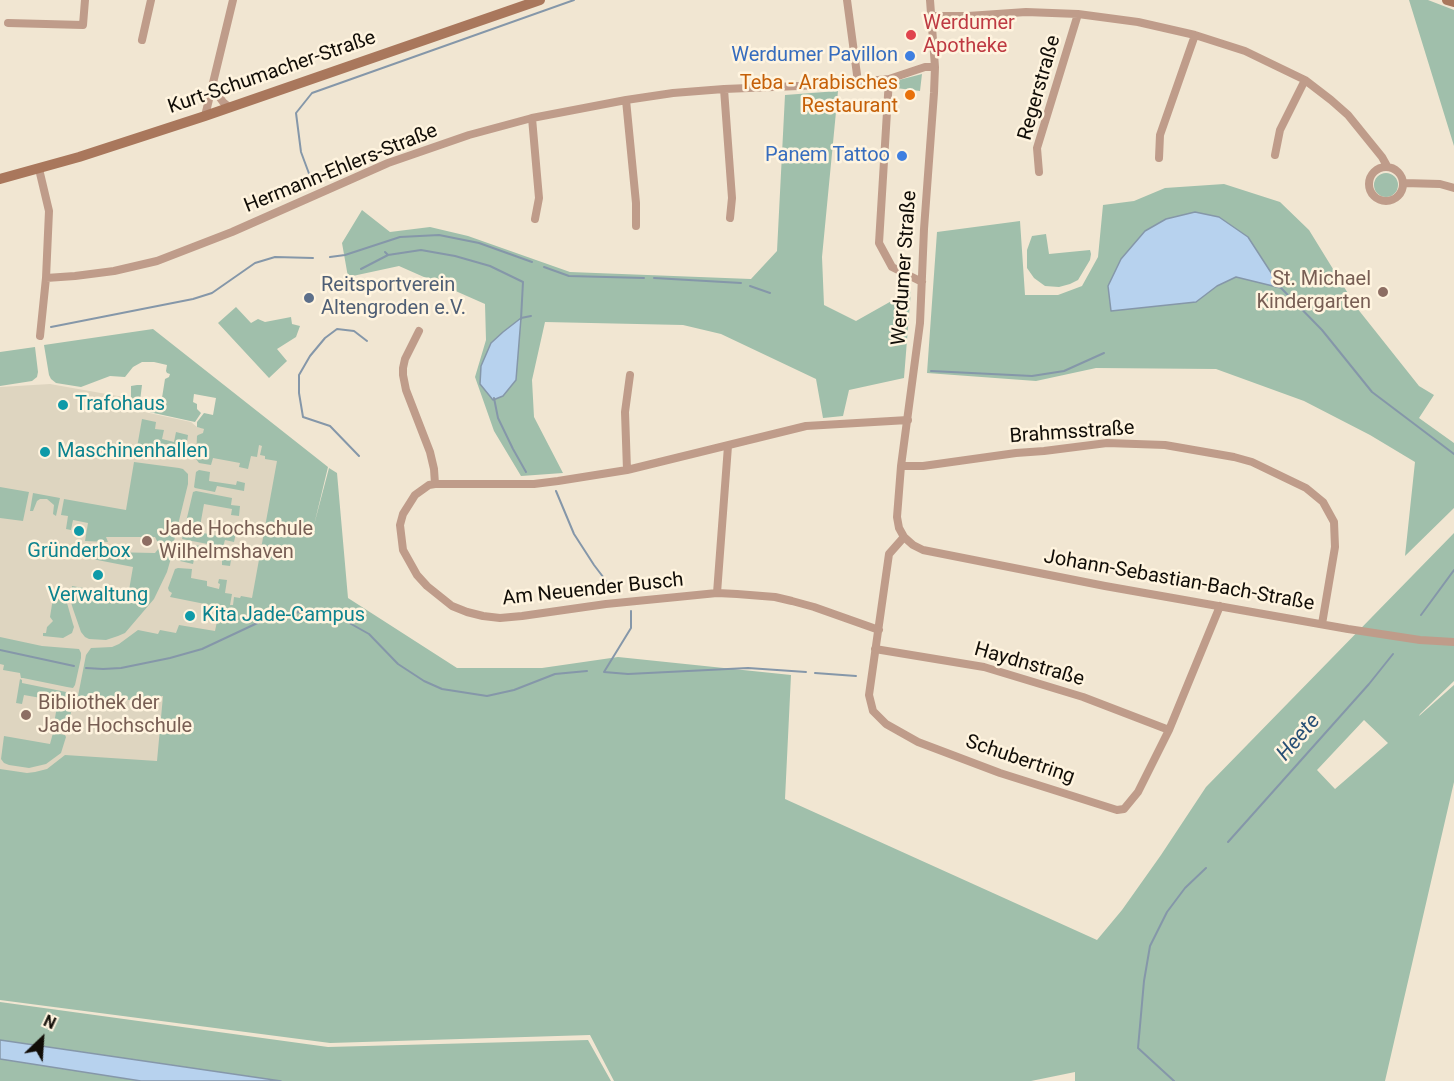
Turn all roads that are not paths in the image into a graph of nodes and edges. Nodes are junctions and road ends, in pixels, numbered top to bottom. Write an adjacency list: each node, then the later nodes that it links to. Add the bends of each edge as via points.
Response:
1 (85, 0): 11 (street, via 83,25)
2 (152, 0): 13 (street)
3 (233, 0): 18 (street)
4 (540, 0): 21 (street, Kurt-Schumacher-Straße)
5 (848, 0): 17 (street)
6 (930, 0): 10 (street, Werdumer Straße)
7 (1447, 0): 8 (street)
8 (1454, 2)
9 (1078, 14): 10 (street); 12 (street); 28 (street, Regerstraße, via 1037,148)
10 (932, 16): 14 (street, Werdumer Straße)
11 (8, 23)
12 (1195, 35): 16 (street, via 1245,51); 25 (street, via 1160,135)
13 (142, 40)
14 (935, 67): 15 (street, Hermann-Ehlers-Straße); 38 (street, Werdumer Straße)
15 (889, 79): 17 (street, Hermann-Ehlers-Straße); 38 (street, via 879,243 892,267)
16 (1305, 80): 24 (street, via 1280,130); 26 (street, via 1348,116)
17 (858, 82): 19 (street, Hermann-Ehlers-Straße)
18 (213, 88): 21 (street); 22 (street)
19 (724, 89): 20 (street, Hermann-Ehlers-Straße); 34 (street)
20 (626, 100): 23 (street, Hermann-Ehlers-Straße); 36 (street)
21 (229, 107): 22 (street, Kurt-Schumacher-Straße)
22 (205, 116): 27 (street, Kurt-Schumacher-Straße)
23 (532, 118): 35 (street, via 539,198); 37 (street, Hermann-Ehlers-Straße, via 388,163 156,261 114,272)
24 (1275, 155)
25 (1159, 158)
26 (1387, 166): 31 (street, via 1400,174); 31 (street, via 1372,174 1369,185 1373,195 1391,200 1400,194)
27 (39, 169): 29 (street, Kurt-Schumacher-Straße); 37 (street, via 49,212)
28 (1039, 172)
29 (15, 176): 30 (street, Kurt-Schumacher-Straße); 32 (street, Kurt-Schumacher-Straße)
30 (0, 179)
31 (1404, 183): 33 (street)
32 (0, 185)
33 (1454, 188)
34 (730, 218)
35 (535, 219)
36 (636, 226)
37 (46, 278): 40 (street)
38 (922, 282): 42 (street, Werdumer Straße)
39 (419, 331): 46 (street, via 405,359 403,375 430,452)
40 (40, 336)
41 (630, 375): 45 (street, via 625,412)
42 (908, 420): 43 (street, via 806,426); 44 (street, Werdumer Straße)
43 (728, 446): 45 (street); 48 (street)
44 (901, 466): 47 (street, Werdumer Straße, via 897,517); 50 (street, Brahmsstraße, via 1107,443 1165,445 1252,462 1306,488 1323,502 1334,522 1335,547)
45 (627, 470): 46 (street, via 534,484)
46 (435, 484): 48 (street, Am Neuender Busch, via 415,495 403,514 403,550 427,586 452,606 467,612 500,618)
47 (904, 537): 49 (street, Johann-Sebastian-Bach-Straße, via 923,550); 51 (street, Schubertring, via 889,554)
48 (717, 593): 51 (street, Am Neuender Busch, via 792,601)
49 (1220, 606): 50 (street, Johann-Sebastian-Bach-Straße); 54 (street, Schubertring)
50 (1322, 624): 52 (street, Johann-Sebastian-Bach-Straße)
51 (879, 630): 53 (street, Schubertring)
52 (1454, 642)
53 (875, 649): 54 (street, Haydnstraße, via 984,667 1083,697); 54 (street, Schubertring, via 869,695 873,711 886,724 918,742 963,759 1117,810 1124,808 1138,792)
54 (1168, 730)

